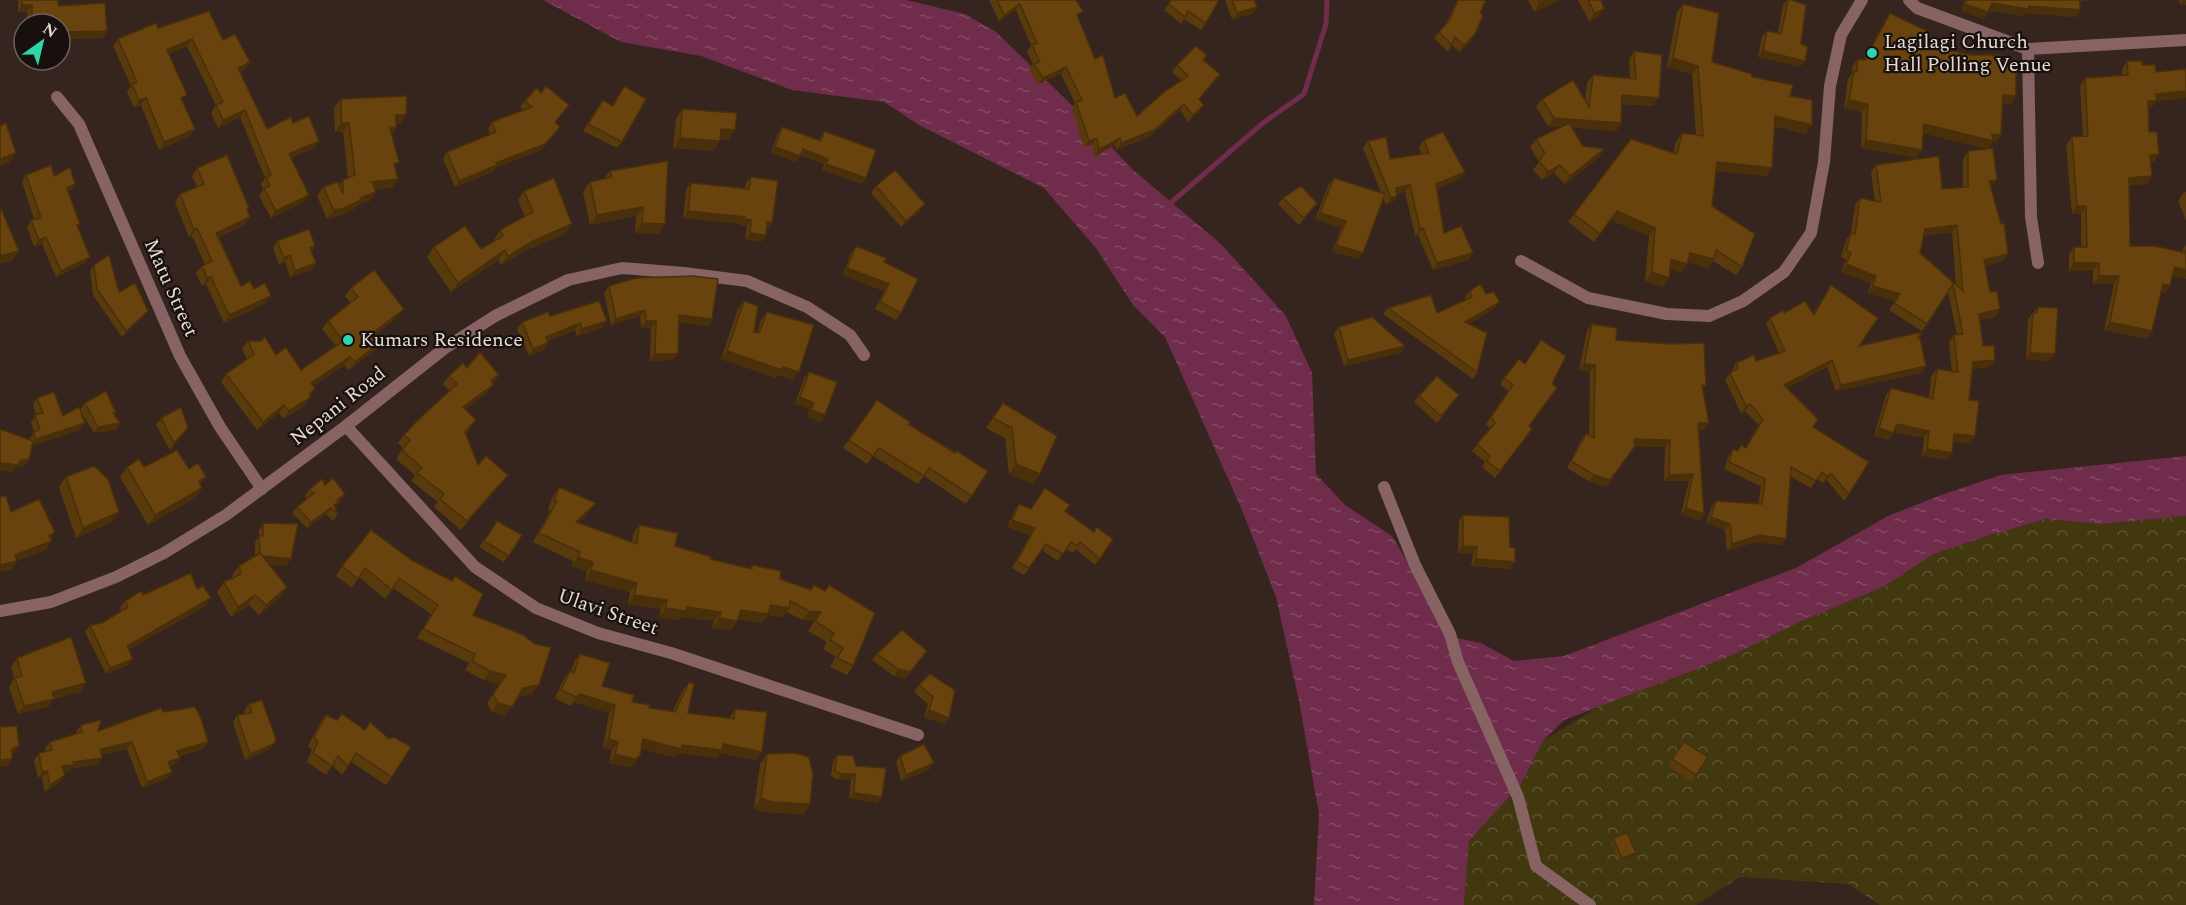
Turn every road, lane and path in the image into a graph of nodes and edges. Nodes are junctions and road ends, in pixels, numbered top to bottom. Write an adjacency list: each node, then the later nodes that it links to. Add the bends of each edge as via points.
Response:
1 (1862, 0): 6 (street, via 1841,35 1830,86 1824,162 1811,233 1784,272 1743,301 1709,316 1667,314 1588,297)
2 (1909, 0): 4 (street, via 1917,8)
3 (2186, 40): 4 (street)
4 (2028, 49): 7 (street, via 2031,217)
5 (57, 97): 11 (street, Matu Street, via 79,124 180,356 220,427)
6 (1521, 261)
7 (2038, 263)
8 (864, 355): 9 (street, Nepani Road, via 850,335 815,313 747,281 622,268 568,280 495,316 445,348)
9 (346, 426): 11 (street, Nepani Road); 13 (street, Ulavi Street, via 475,567 536,608 598,633 671,653)
10 (1384, 487): 14 (street, via 1518,797 1536,866)
11 (262, 489): 12 (street, Nepani Road, via 164,553 116,577 51,602)
12 (0, 611)
13 (918, 735)
14 (1590, 905)

